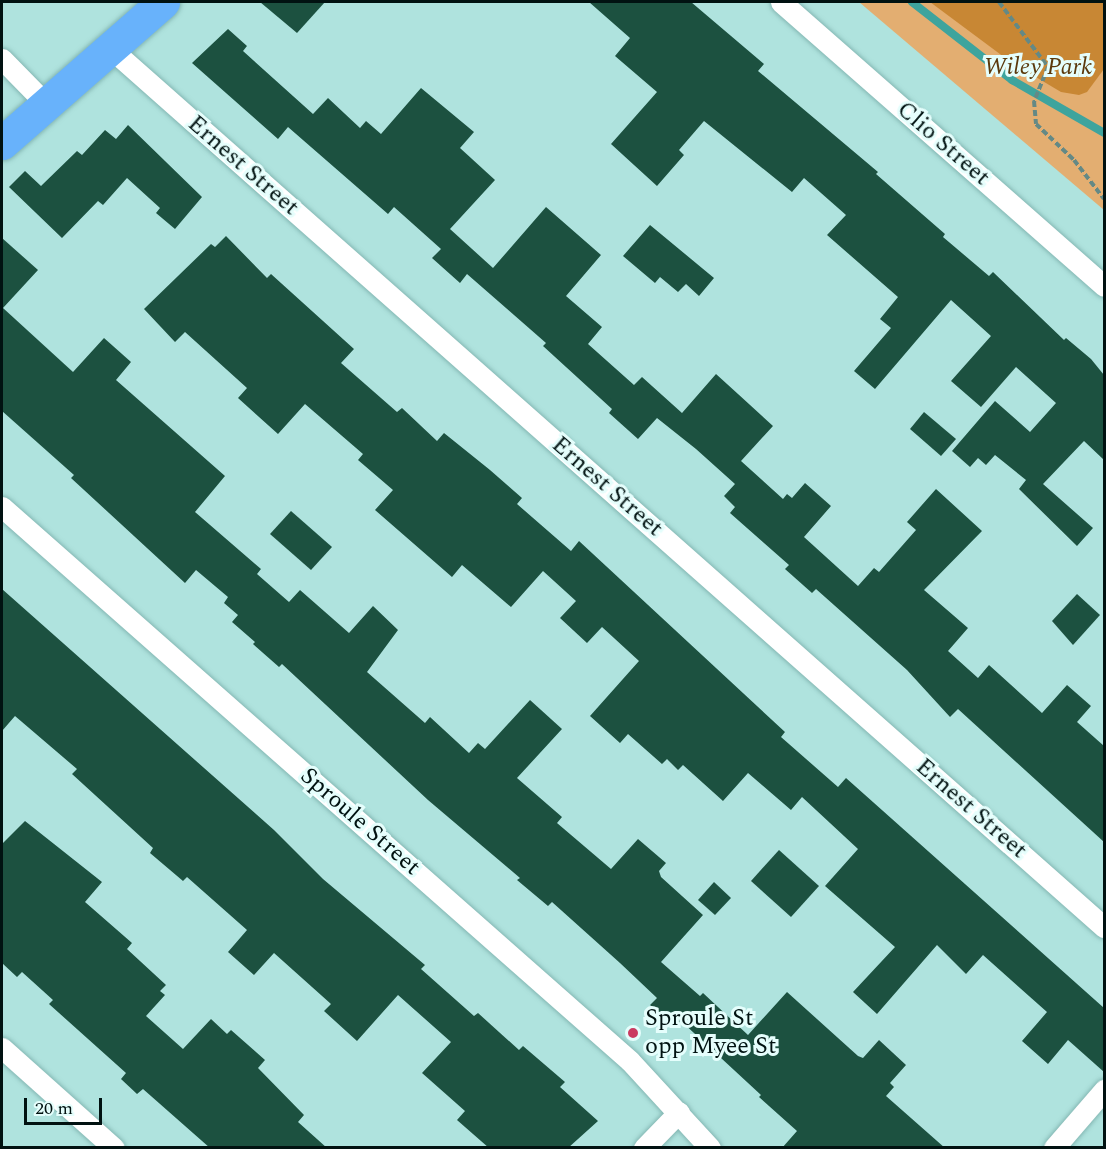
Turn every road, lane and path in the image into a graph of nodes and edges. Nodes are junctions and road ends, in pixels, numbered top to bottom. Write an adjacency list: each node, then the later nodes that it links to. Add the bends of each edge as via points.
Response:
1 (164, 2): 4 (highway)
2 (781, 2): 9 (street, Clio Street)
3 (999, 2): 8 (path, via 1048,67 1034,101 1036,124 1074,160)
4 (110, 48): 6 (highway); 11 (street, Ernest Street)
5 (2, 59): 6 (street)
6 (46, 104): 7 (highway)
7 (2, 143)
8 (1104, 199)
9 (1104, 286)
10 (2, 507): 14 (street, Sproule Street, via 630,1061)
11 (1104, 927)
12 (2, 1048): 15 (street)
13 (1104, 1090): 18 (street)
14 (679, 1112): 16 (street); 17 (street, Sproule Street)
15 (114, 1148)
16 (644, 1148)
17 (710, 1148)
18 (1054, 1148)

